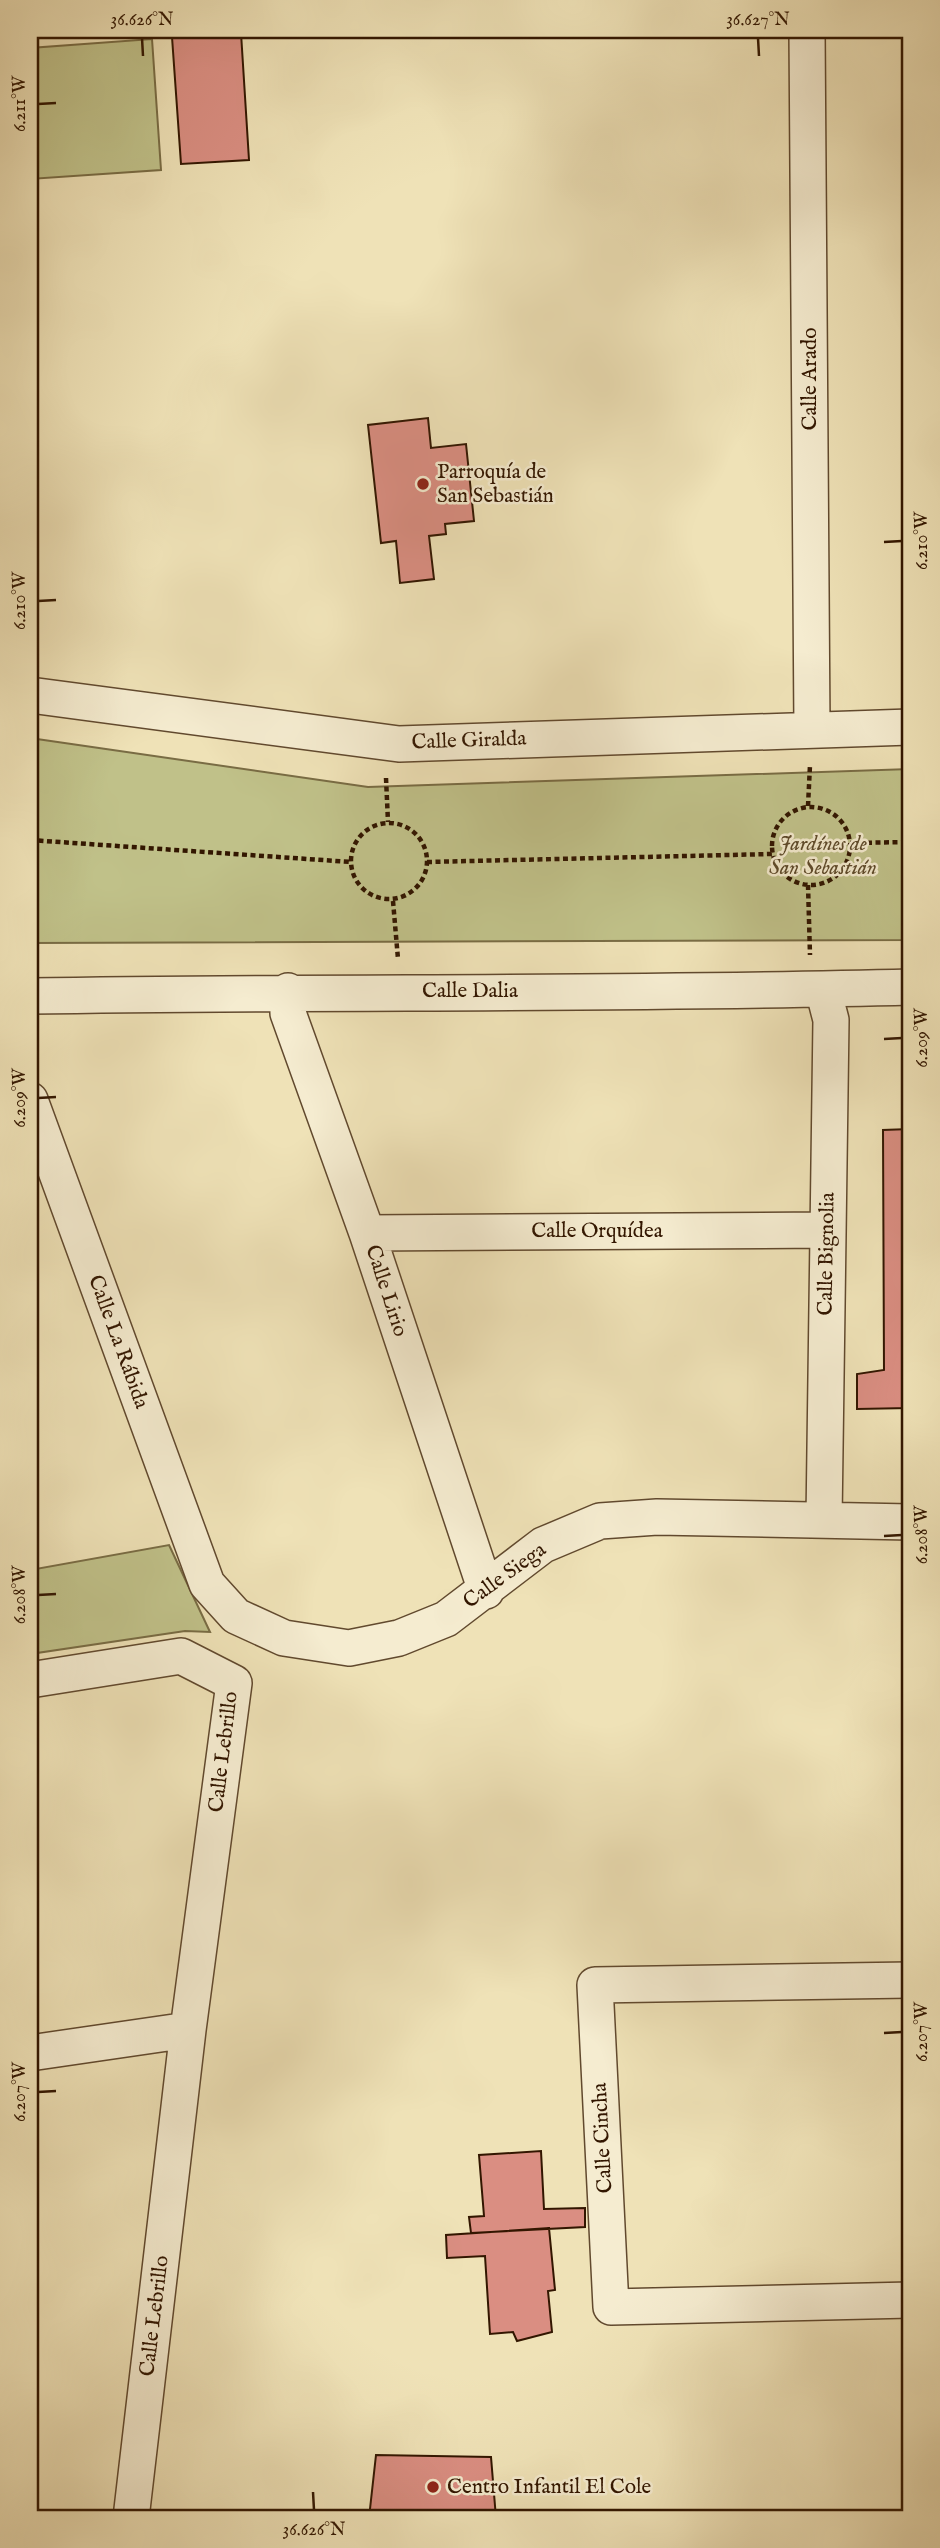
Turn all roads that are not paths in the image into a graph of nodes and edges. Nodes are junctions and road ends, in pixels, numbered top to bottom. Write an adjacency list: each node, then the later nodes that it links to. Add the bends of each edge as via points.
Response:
1 (807, 30): 4 (street, Calle Arado)
2 (30, 695): 4 (street, Calle Giralda, via 399,744)
3 (910, 727): 4 (street, Calle Giralda)
4 (812, 729)
5 (910, 986): 6 (street, Calle Dalia)
6 (824, 989): 7 (street, Calle Dalia); 10 (street, Calle Bignolia, via 831,1020)
7 (288, 991): 8 (street, Calle Dalia); 11 (street, Calle Lirio, via 288,1013)
8 (30, 996)
9 (30, 1100): 14 (street, Calle La Rábida)
10 (827, 1230): 11 (street, Calle Orquídea); 12 (street, Calle Bignolia)
11 (367, 1233): 15 (street, Calle Lirio)
12 (824, 1520): 13 (street, Calle Siega); 15 (street, Calle Siega, via 657,1517 600,1521 543,1545)
13 (910, 1522)
14 (207, 1584): 15 (street, Calle Siega, via 236,1616 284,1638 349,1648 399,1638 446,1619)
15 (486, 1591)
16 (30, 1680): 18 (street, Calle Lebrillo, via 181,1656 234,1683)
17 (910, 1980): 20 (street, Calle Cincha, via 595,1985 611,2307)
18 (188, 2030): 19 (street); 21 (street, Calle Lebrillo)
19 (30, 2053)
20 (910, 2300)
21 (131, 2518)

